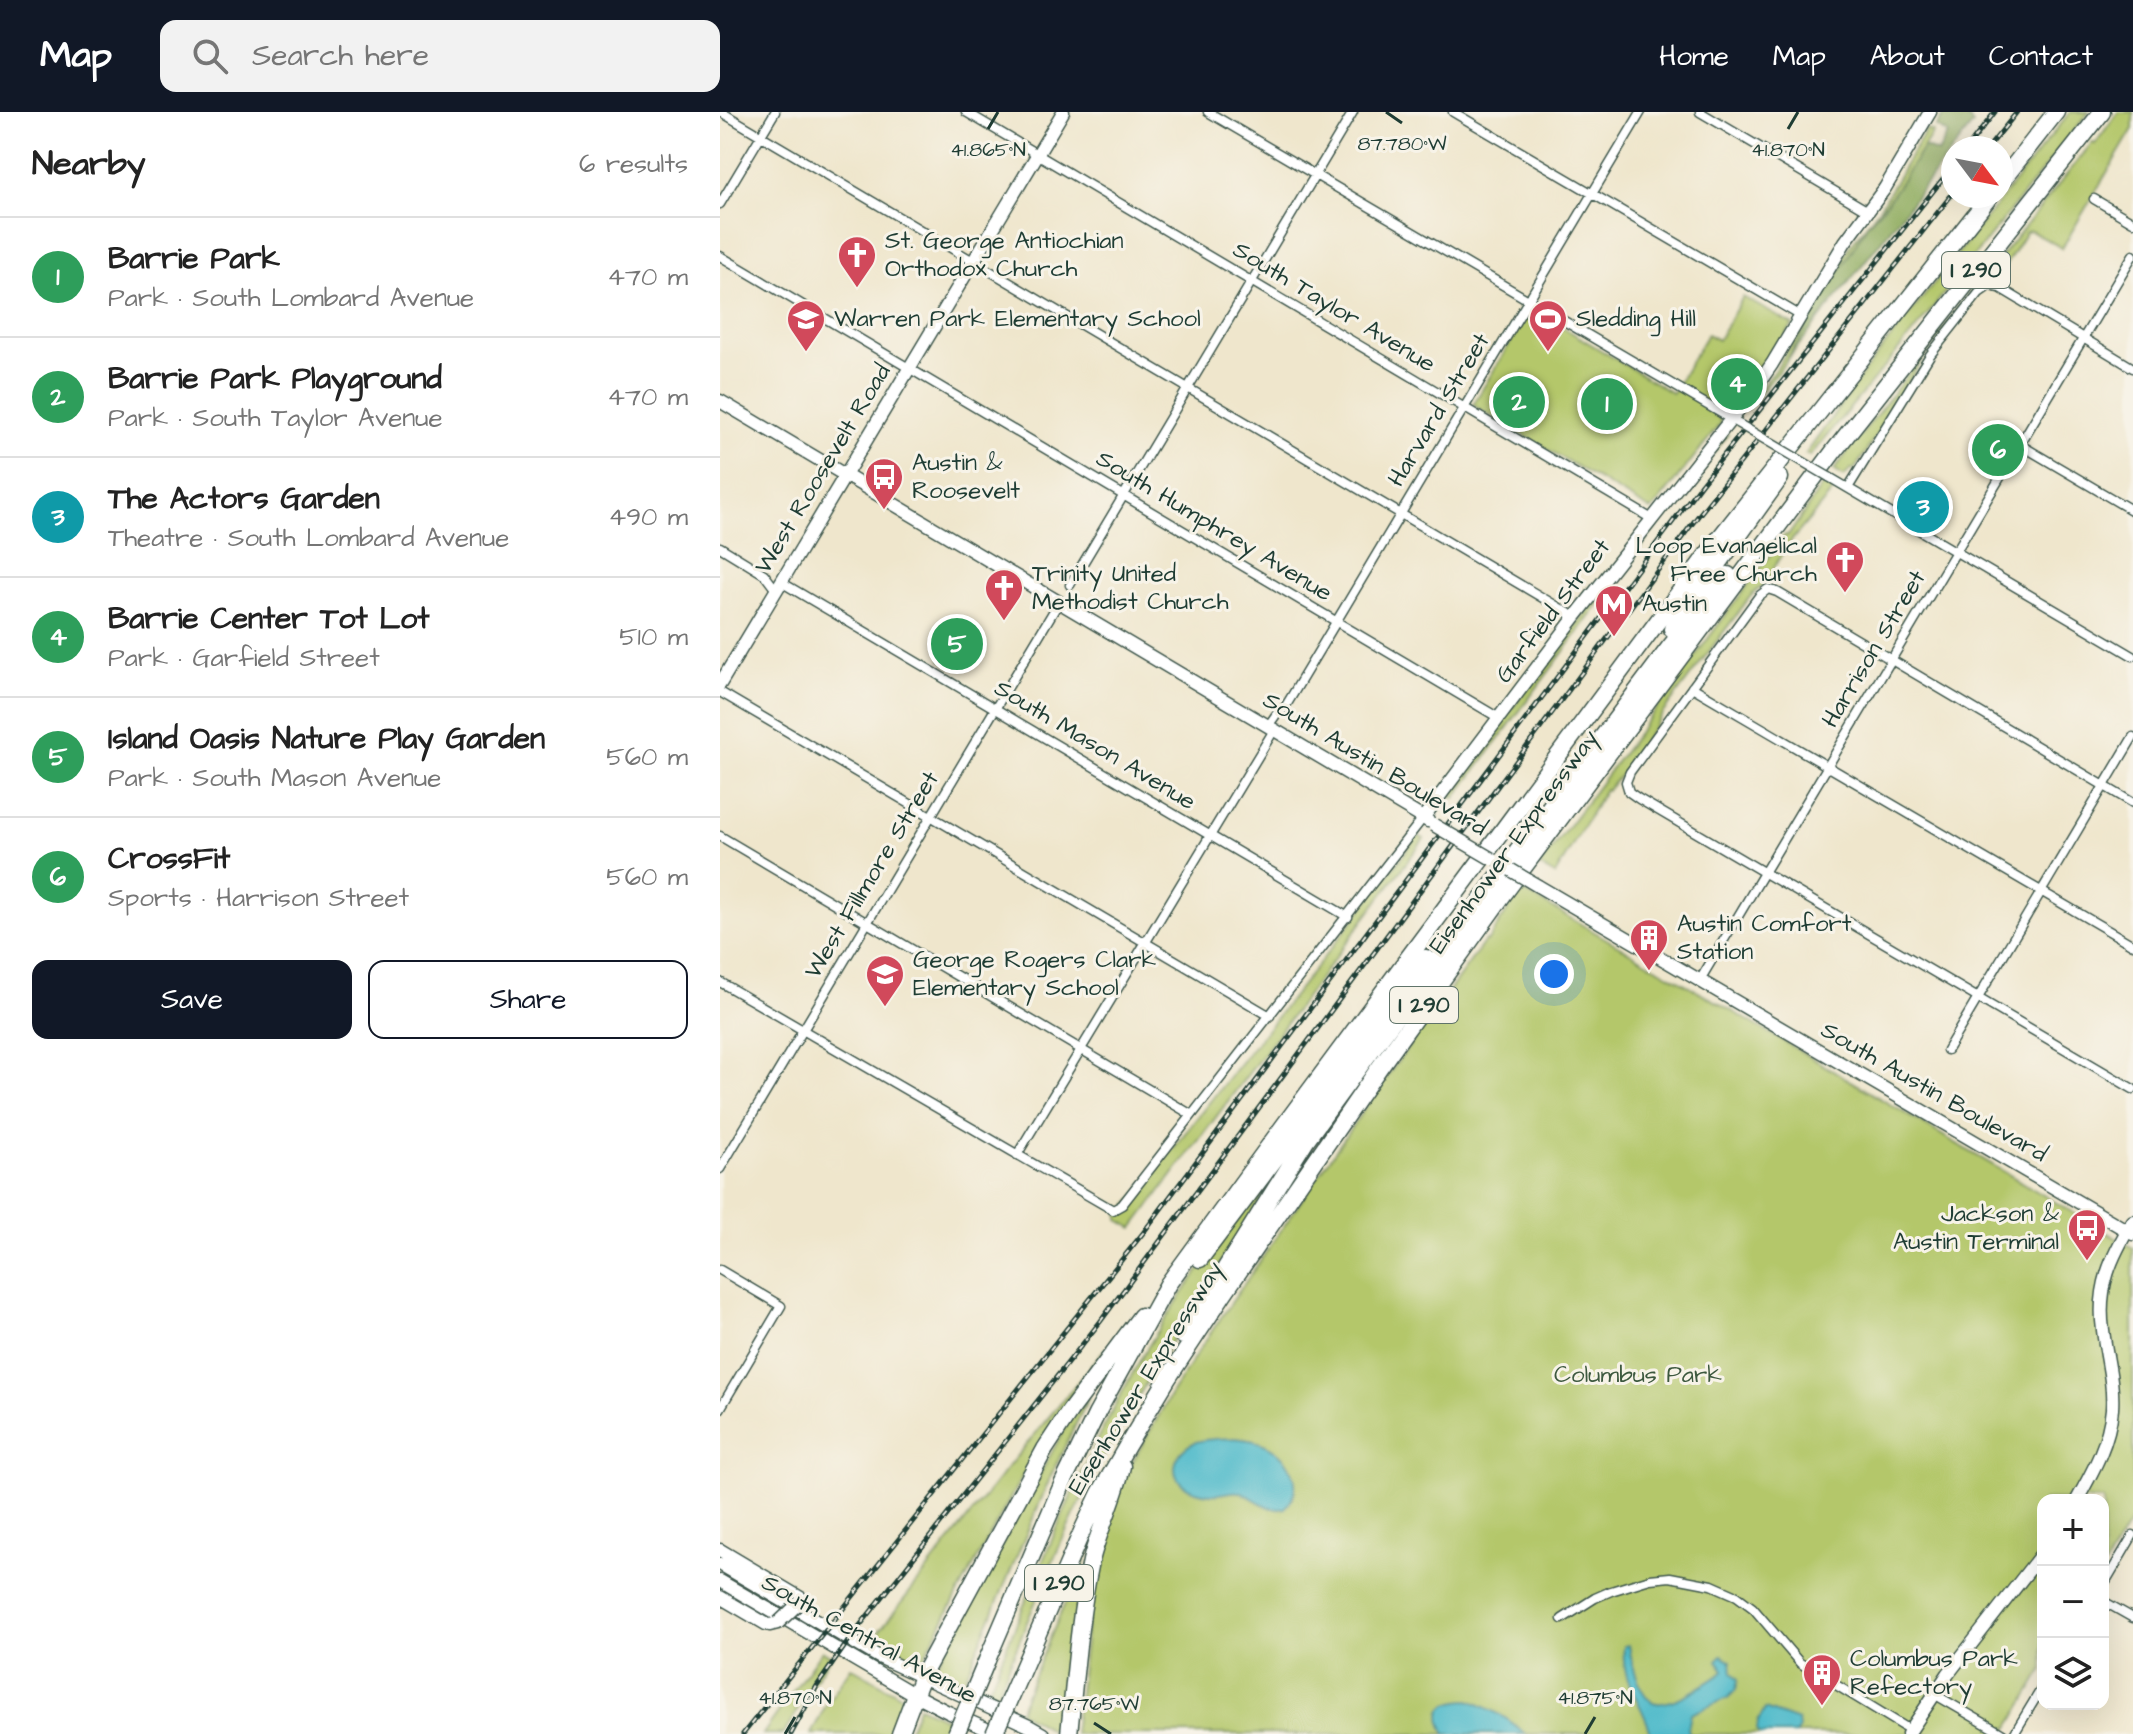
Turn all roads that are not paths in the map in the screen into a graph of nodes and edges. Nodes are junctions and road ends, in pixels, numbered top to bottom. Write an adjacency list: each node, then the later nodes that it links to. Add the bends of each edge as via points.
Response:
1 (721, 112): 13 (street)
2 (775, 112): 13 (street)
3 (966, 112): 14 (street, South Taylor Avenue)
4 (1063, 112): 14 (street, West Roosevelt Road)
5 (1208, 112): 16 (street)
6 (1353, 112): 16 (street)
7 (1453, 112): 17 (street)
8 (1641, 112): 17 (street, Harvard Street)
9 (1700, 112): 21 (street)
10 (1930, 112): 21 (street, Garfield Street)
11 (2056, 112): 15 (highway)
12 (2102, 112): 44 (highway, Eisenhower Expressway / I 290)
13 (761, 136): 19 (street); 25 (street)
14 (1038, 155): 25 (street, West Roosevelt Road); 26 (street, South Taylor Avenue)
15 (2013, 167)
16 (1315, 175): 26 (street); 27 (street)
17 (1592, 194): 27 (street, Harvard Street); 28 (street)
18 (2094, 199): 22 (street)
19 (720, 204)
20 (1980, 208): 35 (highway, Eisenhower Expressway / I 290)
21 (1868, 211): 28 (street, Garfield Street)
22 (2133, 222)
23 (2133, 255): 29 (street, Harrison Street)
24 (720, 256): 31 (street, South Humphrey Avenue)
25 (973, 262): 31 (street, West Roosevelt Road); 32 (street)
26 (1251, 281): 32 (street); 34 (street, South Taylor Avenue)
27 (1527, 301): 34 (street, Harvard Street); 36 (street)
28 (1801, 316): 36 (street, Garfield Street)
29 (2083, 339): 30 (street); 37 (street, Harrison Street); 39 (street, via 1989,286 1930,355)
30 (2133, 368)
31 (909, 369): 38 (street, West Roosevelt Road); 40 (street, South Humphrey Avenue)
32 (1187, 389): 40 (street); 42 (street)
33 (720, 401): 38 (street, South Austin Boulevard)
34 (1464, 407): 42 (street, Harvard Street); 43 (street, South Taylor Avenue)
35 (1816, 415): 68 (highway, via 1790,464); 88 (highway, Eisenhower Expressway / I 290)
36 (1734, 421): 39 (street, bridge); 43 (street, Garfield Street)
37 (2019, 444): 41 (street); 46 (street, Harrison Street)
38 (845, 476): 48 (street, West Roosevelt Road); 49 (street, South Austin Boulevard)
39 (1848, 488): 46 (street)
40 (1123, 496): 47 (street); 51 (street, South Humphrey Avenue)
41 (2133, 511)
42 (1401, 514): 50 (street); 51 (street, Harvard Street)
43 (1652, 519): 50 (street, Garfield Street)
44 (1772, 534): 68 (highway, via 1733,570 1669,648); 91 (highway, Eisenhower Expressway / I 290, via 1379,1068 1224,1293)
45 (720, 547): 48 (street, South Mason Avenue)
46 (1956, 552): 52 (street); 53 (street, Harrison Street)
47 (1070, 585)
48 (779, 586): 54 (street, West Roosevelt Road); 57 (street, South Mason Avenue)
49 (1059, 602): 57 (street, West Fillmore Street); 59 (street, South Austin Boulevard)
50 (1575, 617): 58 (street, Garfield Street)
51 (1336, 622): 58 (street, South Humphrey Avenue); 59 (street, Harvard Street)
52 (2133, 656)
53 (1891, 660): 55 (street, via 1768,589); 61 (street, Harrison Street); 62 (street)
54 (720, 684)
55 (1692, 687): 61 (street); 69 (street, via 1630,772 1626,786)
56 (720, 692): 64 (street)
57 (995, 709): 64 (street, West Fillmore Street); 67 (street, South Mason Avenue)
58 (1499, 718): 65 (street, Garfield Street)
59 (1271, 728): 65 (street, South Austin Boulevard); 67 (street, Harvard Street)
60 (2133, 737): 62 (street)
61 (1828, 765): 69 (street, Harrison Street); 70 (street)
62 (2104, 786): 63 (street); 70 (street)
63 (2133, 803)
64 (931, 816): 72 (street, West Fillmore Street); 73 (street)
65 (1429, 822): 68 (street, South Austin Boulevard, bridge); 71 (street)
66 (720, 836): 72 (street)
67 (1210, 836): 71 (street, South Mason Avenue); 73 (street, Harvard Street)
68 (1502, 864): 75 (street, South Austin Boulevard, bridge); 89 (highway); 92 (highway, via 1306,1140 1142,1402 1115,1450)
69 (1764, 872): 75 (street, Harrison Street); 77 (street)
70 (2041, 891): 74 (street); 77 (street)
71 (1348, 917): 78 (street)
72 (867, 923): 79 (street, West Fillmore Street); 80 (street)
73 (1145, 943): 78 (street); 80 (street, Harvard Street)
74 (2133, 945)
75 (1700, 980): 86 (street, South Austin Boulevard)
76 (720, 982): 79 (street)
77 (1978, 998): 81 (street); 82 (street)
78 (1270, 1016): 83 (street)
79 (803, 1030): 84 (street); 85 (street, West Fillmore Street)
80 (1081, 1049): 83 (street); 84 (street, Harvard Street)
81 (1947, 1050)
82 (2133, 1089)
83 (1192, 1115): 84 (street, via 1113,1210)
84 (1017, 1155)
85 (720, 1169)
86 (2131, 1229): 93 (street, via 2108,1267 2102,1294 2112,1412)
87 (720, 1270): 90 (street, via 781,1306)
88 (1168, 1284): 89 (highway, Eisenhower Expressway / I 290); 104 (highway, via 1045,1449)
89 (1140, 1333): 110 (highway, Eisenhower Expressway / I 290, bridge, via 1062,1485)
90 (720, 1409)
91 (1127, 1446): 92 (highway, Eisenhower Expressway / I 290); 113 (highway, via 1088,1579)
92 (1100, 1493): 111 (highway, Eisenhower Expressway / I 290, bridge)
93 (2080, 1494)
94 (2133, 1535): 98 (street)
95 (720, 1550): 100 (street, bridge, via 804,1600 770,1625)
96 (2037, 1560): 105 (street)
97 (720, 1564): 104 (street, South Central Avenue, via 879,1657)
98 (2109, 1576)
99 (720, 1581): 106 (street, South Central Avenue)
100 (720, 1597)
101 (2109, 1604): 102 (street)
102 (2133, 1618)
103 (1562, 1619): 108 (street, via 1595,1598 1650,1579 1712,1585 1753,1608 1800,1663)
104 (922, 1676): 106 (highway); 112 (street, South Central Avenue)
105 (1934, 1694): 108 (street); 114 (street)
106 (915, 1695): 109 (highway); 111 (street, South Central Avenue)
107 (2037, 1696): 115 (street)
108 (1909, 1732)
109 (900, 1734)
110 (956, 1734)
111 (996, 1734)
112 (1043, 1734)
113 (1069, 1734)
114 (2003, 1734)
115 (2014, 1734)

